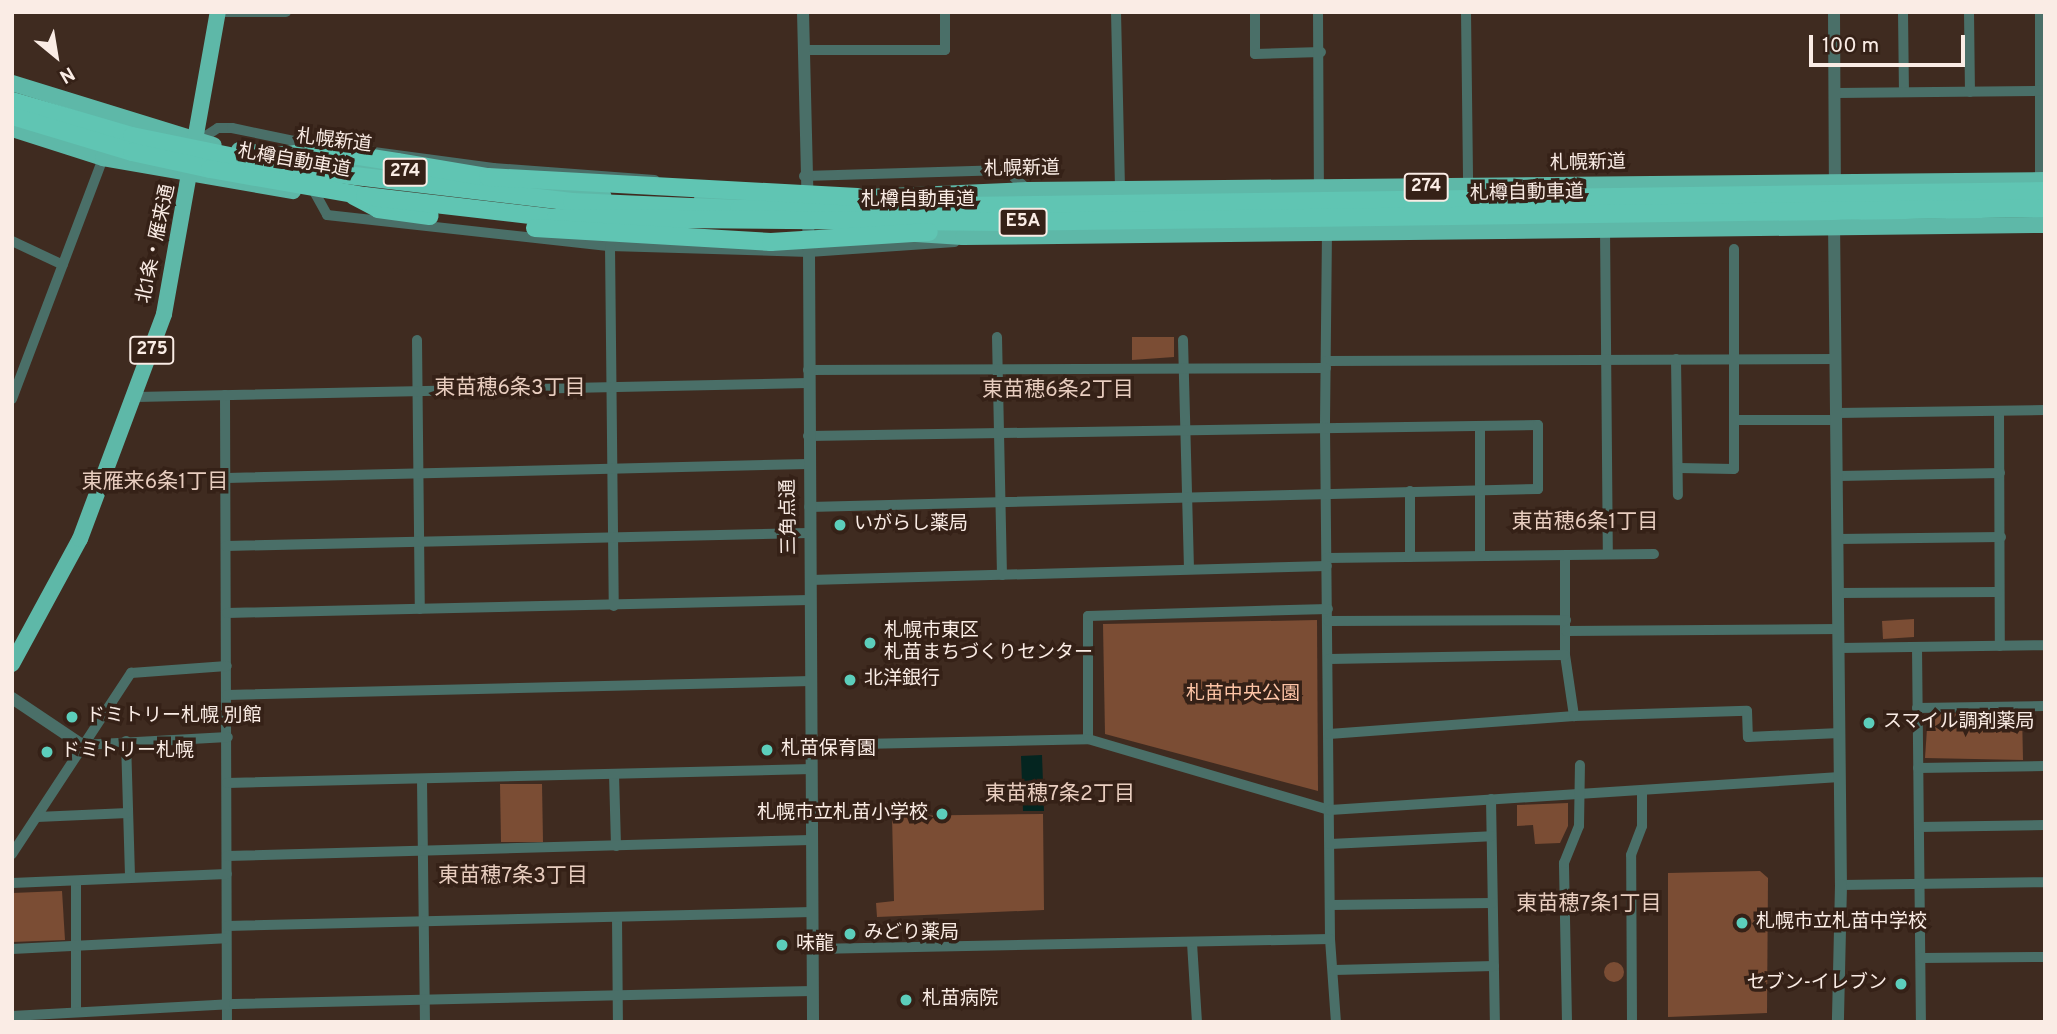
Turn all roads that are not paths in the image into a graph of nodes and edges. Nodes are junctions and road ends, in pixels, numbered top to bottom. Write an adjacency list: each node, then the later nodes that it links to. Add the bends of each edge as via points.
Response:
1 (220, 12): 2 (street); 23 (highway, 北1条・雁来通 / 275)
2 (286, 12)
3 (803, 12): 13 (street, 三角点通)
4 (945, 12): 13 (street, via 945,50)
5 (1116, 12): 33 (street)
6 (1255, 12): 14 (street, via 1255,54)
7 (1318, 12): 14 (street)
8 (1466, 12): 31 (street)
9 (1834, 12): 19 (street)
10 (1903, 12): 16 (street)
11 (1969, 12): 17 (street)
12 (2039, 12): 18 (street)
13 (804, 50): 27 (street, 三角点通)
14 (1321, 52): 30 (street)
15 (12, 83): 23 (highway, 札幌新道 / 274)
16 (1904, 92): 17 (street); 19 (street)
17 (1970, 92): 18 (street)
18 (2042, 92): 29 (street)
19 (1837, 93): 28 (street)
20 (12, 101): 38 (highway, 札樽自動車道 / E5A, bridge, via 206,153 368,181 572,202 739,209)
21 (12, 116): 40 (highway, 札樽自動車道 / E5A, bridge, via 197,166 484,213 803,223)
22 (12, 129): 25 (highway, 274)
23 (198, 141): 24 (highway, 札幌新道 / 274); 26 (highway, 北1条・雁来通 / 275); 36 (street, via 218,128 232,128 494,168 639,176 653,179)
24 (275, 156): 36 (highway, 札幌新道 / 274, via 624,199); 38 (highway, bridge, via 327,151 488,177)
25 (103, 158): 26 (highway, 274); 51 (street)
26 (192, 176): 34 (highway, 274); 66 (highway, 北1条・雁来通 / 275, via 164,314)
27 (804, 176): 32 (street, via 1006,170); 37 (street, 三角点通)
28 (1835, 180): 29 (highway, 札幌新道 / 274); 31 (highway, 札幌新道 / 274); 43 (street)
29 (2043, 184): 38 (highway, 札樽自動車道 / E5A, bridge)
30 (1319, 186): 31 (highway, 札幌新道 / 274); 33 (highway, 札幌新道 / 274)
31 (1468, 187)
32 (1028, 190): 33 (highway, 札幌新道 / 274); 37 (highway, 札幌新道 / 274)
33 (1120, 191)
34 (315, 193): 35 (highway, 274); 48 (street, via 327,215)
35 (354, 197): 40 (highway, bridge, via 378,209 430,216 608,235 771,242 872,239); 42 (highway, 274)
36 (682, 199): 37 (highway, 札幌新道 / 274)
37 (807, 200): 42 (street, 三角点通)
38 (995, 206)
39 (2045, 208): 40 (highway, 札樽自動車道 / E5A, bridge)
40 (1006, 222)
41 (2045, 225): 43 (highway, 274)
42 (808, 226): 46 (highway, 274, via 964,237); 50 (street, 三角点通)
43 (1834, 227): 44 (highway, 274); 58 (street)
44 (1605, 228): 45 (highway, 274); 55 (street)
45 (1328, 231): 46 (highway, 274); 59 (street)
46 (1018, 235): 50 (street)
47 (12, 242): 51 (street)
48 (610, 246): 50 (street); 63 (street)
49 (1734, 249): 57 (street)
50 (809, 253): 62 (street, 三角点通)
51 (63, 265): 67 (street)
52 (997, 337): 61 (street)
53 (417, 340): 64 (street)
54 (1182, 340): 60 (street)
55 (1607, 359): 56 (street); 59 (street); 97 (street)
56 (1675, 359): 57 (street); 78 (street)
57 (1734, 359): 58 (street); 71 (street)
58 (1836, 359): 70 (street)
59 (1326, 364): 60 (street); 73 (street)
60 (1183, 368): 61 (street); 74 (street)
61 (997, 370): 62 (street); 75 (street)
62 (808, 377): 63 (street); 76 (street, 三角点通)
63 (611, 386): 64 (street); 79 (street)
64 (417, 390): 65 (street); 80 (street)
65 (225, 395): 66 (street); 83 (street)
66 (136, 397): 122 (highway, 北1条・雁来通 / 275, via 80,539)
67 (12, 399)
68 (2045, 410): 69 (street)
69 (1999, 411): 70 (street); 81 (street)
70 (1837, 417): 71 (street); 82 (street)
71 (1734, 420): 78 (street, via 1734,469)
72 (1480, 426): 73 (street); 85 (street); 85 (street, via 1538,425 1538,489)
73 (1325, 427): 74 (street); 86 (street)
74 (1185, 429): 75 (street); 88 (street)
75 (998, 431): 76 (street); 89 (street)
76 (808, 436): 77 (street, 三角点通)
77 (808, 464): 79 (street); 90 (street, 三角点通)
78 (1679, 468): 87 (street)
79 (611, 469): 80 (street); 92 (street)
80 (419, 473): 83 (street); 95 (street)
81 (2000, 473): 82 (street); 93 (street)
82 (1838, 476): 94 (street)
83 (227, 478): 96 (street)
84 (1410, 491): 85 (street); 86 (street); 99 (street)
85 (1480, 491): 100 (street)
86 (1326, 493): 88 (street); 102 (street)
87 (1678, 495)
88 (1187, 497): 89 (street); 103 (street)
89 (1000, 502): 90 (street); 104 (street)
90 (809, 507): 91 (street, 三角点通)
91 (809, 533): 92 (street); 105 (street, 三角点通)
92 (612, 537): 95 (street); 109 (street)
93 (2001, 537): 94 (street); 106 (street)
94 (1838, 539): 107 (street)
95 (419, 541): 96 (street); 110 (street)
96 (226, 546): 112 (street)
97 (1608, 554): 98 (street); 101 (street)
98 (1654, 554)
99 (1410, 556): 100 (street); 102 (street)
100 (1480, 556): 101 (street)
101 (1565, 556): 114 (street)
102 (1327, 562): 103 (street); 111 (street)
103 (1189, 569): 104 (street)
104 (1002, 575): 105 (street)
105 (810, 580): 108 (street, 三角点通)
106 (1998, 592): 107 (street); 117 (street)
107 (1839, 593): 115 (street)
108 (810, 600): 109 (street); 124 (street, 三角点通)
109 (614, 606): 110 (street)
110 (419, 609): 112 (street)
111 (1328, 609): 113 (street); 133 (street, via 1088,616)
112 (227, 613): 123 (street)
113 (1328, 621): 114 (street); 121 (street)
114 (1566, 626): 115 (street); 120 (street)
115 (1839, 629): 119 (street)
116 (2045, 645): 117 (street)
117 (2000, 646): 118 (street)
118 (1916, 647): 119 (street); 128 (street)
119 (1840, 649): 130 (street)
120 (1565, 655): 121 (street); 129 (street)
121 (1329, 659): 131 (street)
122 (12, 664)
123 (227, 666): 125 (street); 135 (street, via 131,673)
124 (811, 681): 125 (street); 136 (street, 三角点通)
125 (227, 695): 132 (street)
126 (12, 698): 135 (street)
127 (2045, 706): 128 (street)
128 (1917, 708): 139 (street)
129 (1574, 716): 130 (street, via 1747,711 1748,737); 131 (street)
130 (1840, 733): 142 (street)
131 (1329, 734): 148 (street)
132 (228, 737): 134 (street); 144 (street)
133 (1088, 739): 136 (street); 148 (street)
134 (126, 741): 135 (street); 149 (street)
135 (82, 745): 150 (street)
136 (812, 746): 140 (street, 三角点通)
137 (1580, 765): 146 (street)
138 (2045, 766): 139 (street)
139 (1918, 768): 152 (street)
140 (812, 769): 141 (street); 154 (street, 三角点通)
141 (614, 774): 143 (street); 156 (street)
142 (1840, 777): 145 (street); 166 (street)
143 (422, 780): 144 (street); 157 (street)
144 (228, 783): 159 (street)
145 (1642, 790): 146 (street); 199 (street, via 1642,826 1631,855)
146 (1580, 794): 147 (street); 198 (street, via 1579,826 1564,863)
147 (1491, 799): 148 (street); 153 (street)
148 (1330, 810): 155 (street)
149 (128, 813): 150 (street); 161 (street)
150 (37, 817): 158 (street)
151 (2045, 825): 152 (street)
152 (1919, 827): 165 (street)
153 (1491, 836): 155 (street); 167 (street)
154 (811, 840): 156 (street); 169 (street, 三角点通)
155 (1330, 844): 168 (street)
156 (616, 846): 157 (street)
157 (422, 852): 159 (street); 171 (street)
158 (12, 854)
159 (227, 856): 160 (street)
160 (227, 874): 161 (street); 172 (street)
161 (130, 878): 162 (street)
162 (76, 881): 164 (street); 176 (street)
163 (2045, 882): 165 (street)
164 (12, 883)
165 (1919, 883): 166 (street); 180 (street)
166 (1841, 886): 200 (street)
167 (1492, 903): 168 (street); 181 (street)
168 (1331, 905): 174 (street)
169 (812, 912): 170 (street); 178 (street, 三角点通)
170 (617, 918): 171 (street); 184 (street)
171 (424, 922): 172 (street); 185 (street)
172 (226, 926): 173 (street)
173 (226, 938): 176 (street); 186 (street)
174 (1330, 939): 175 (street); 182 (street)
175 (1192, 943): 178 (street); 195 (street)
176 (76, 946): 177 (street); 188 (street)
177 (12, 949)
178 (813, 949): 183 (street, 三角点通)
179 (2045, 957): 180 (street)
180 (1921, 958): 201 (street)
181 (1494, 966): 182 (street); 197 (street)
182 (1334, 970): 196 (street)
183 (813, 991): 184 (street); 194 (street, 三角点通)
184 (618, 996): 185 (street); 193 (street)
185 (424, 999): 186 (street); 192 (street)
186 (227, 1004): 187 (street); 191 (street)
187 (157, 1010): 188 (street); 190 (street)
188 (76, 1012): 189 (street)
189 (12, 1016)
190 (157, 1022)
191 (227, 1022)
192 (425, 1022)
193 (618, 1022)
194 (813, 1022)
195 (1197, 1022)
196 (1336, 1022)
197 (1494, 1022)
198 (1567, 1022)
199 (1632, 1022)
200 (1838, 1022)
201 (1921, 1022)

